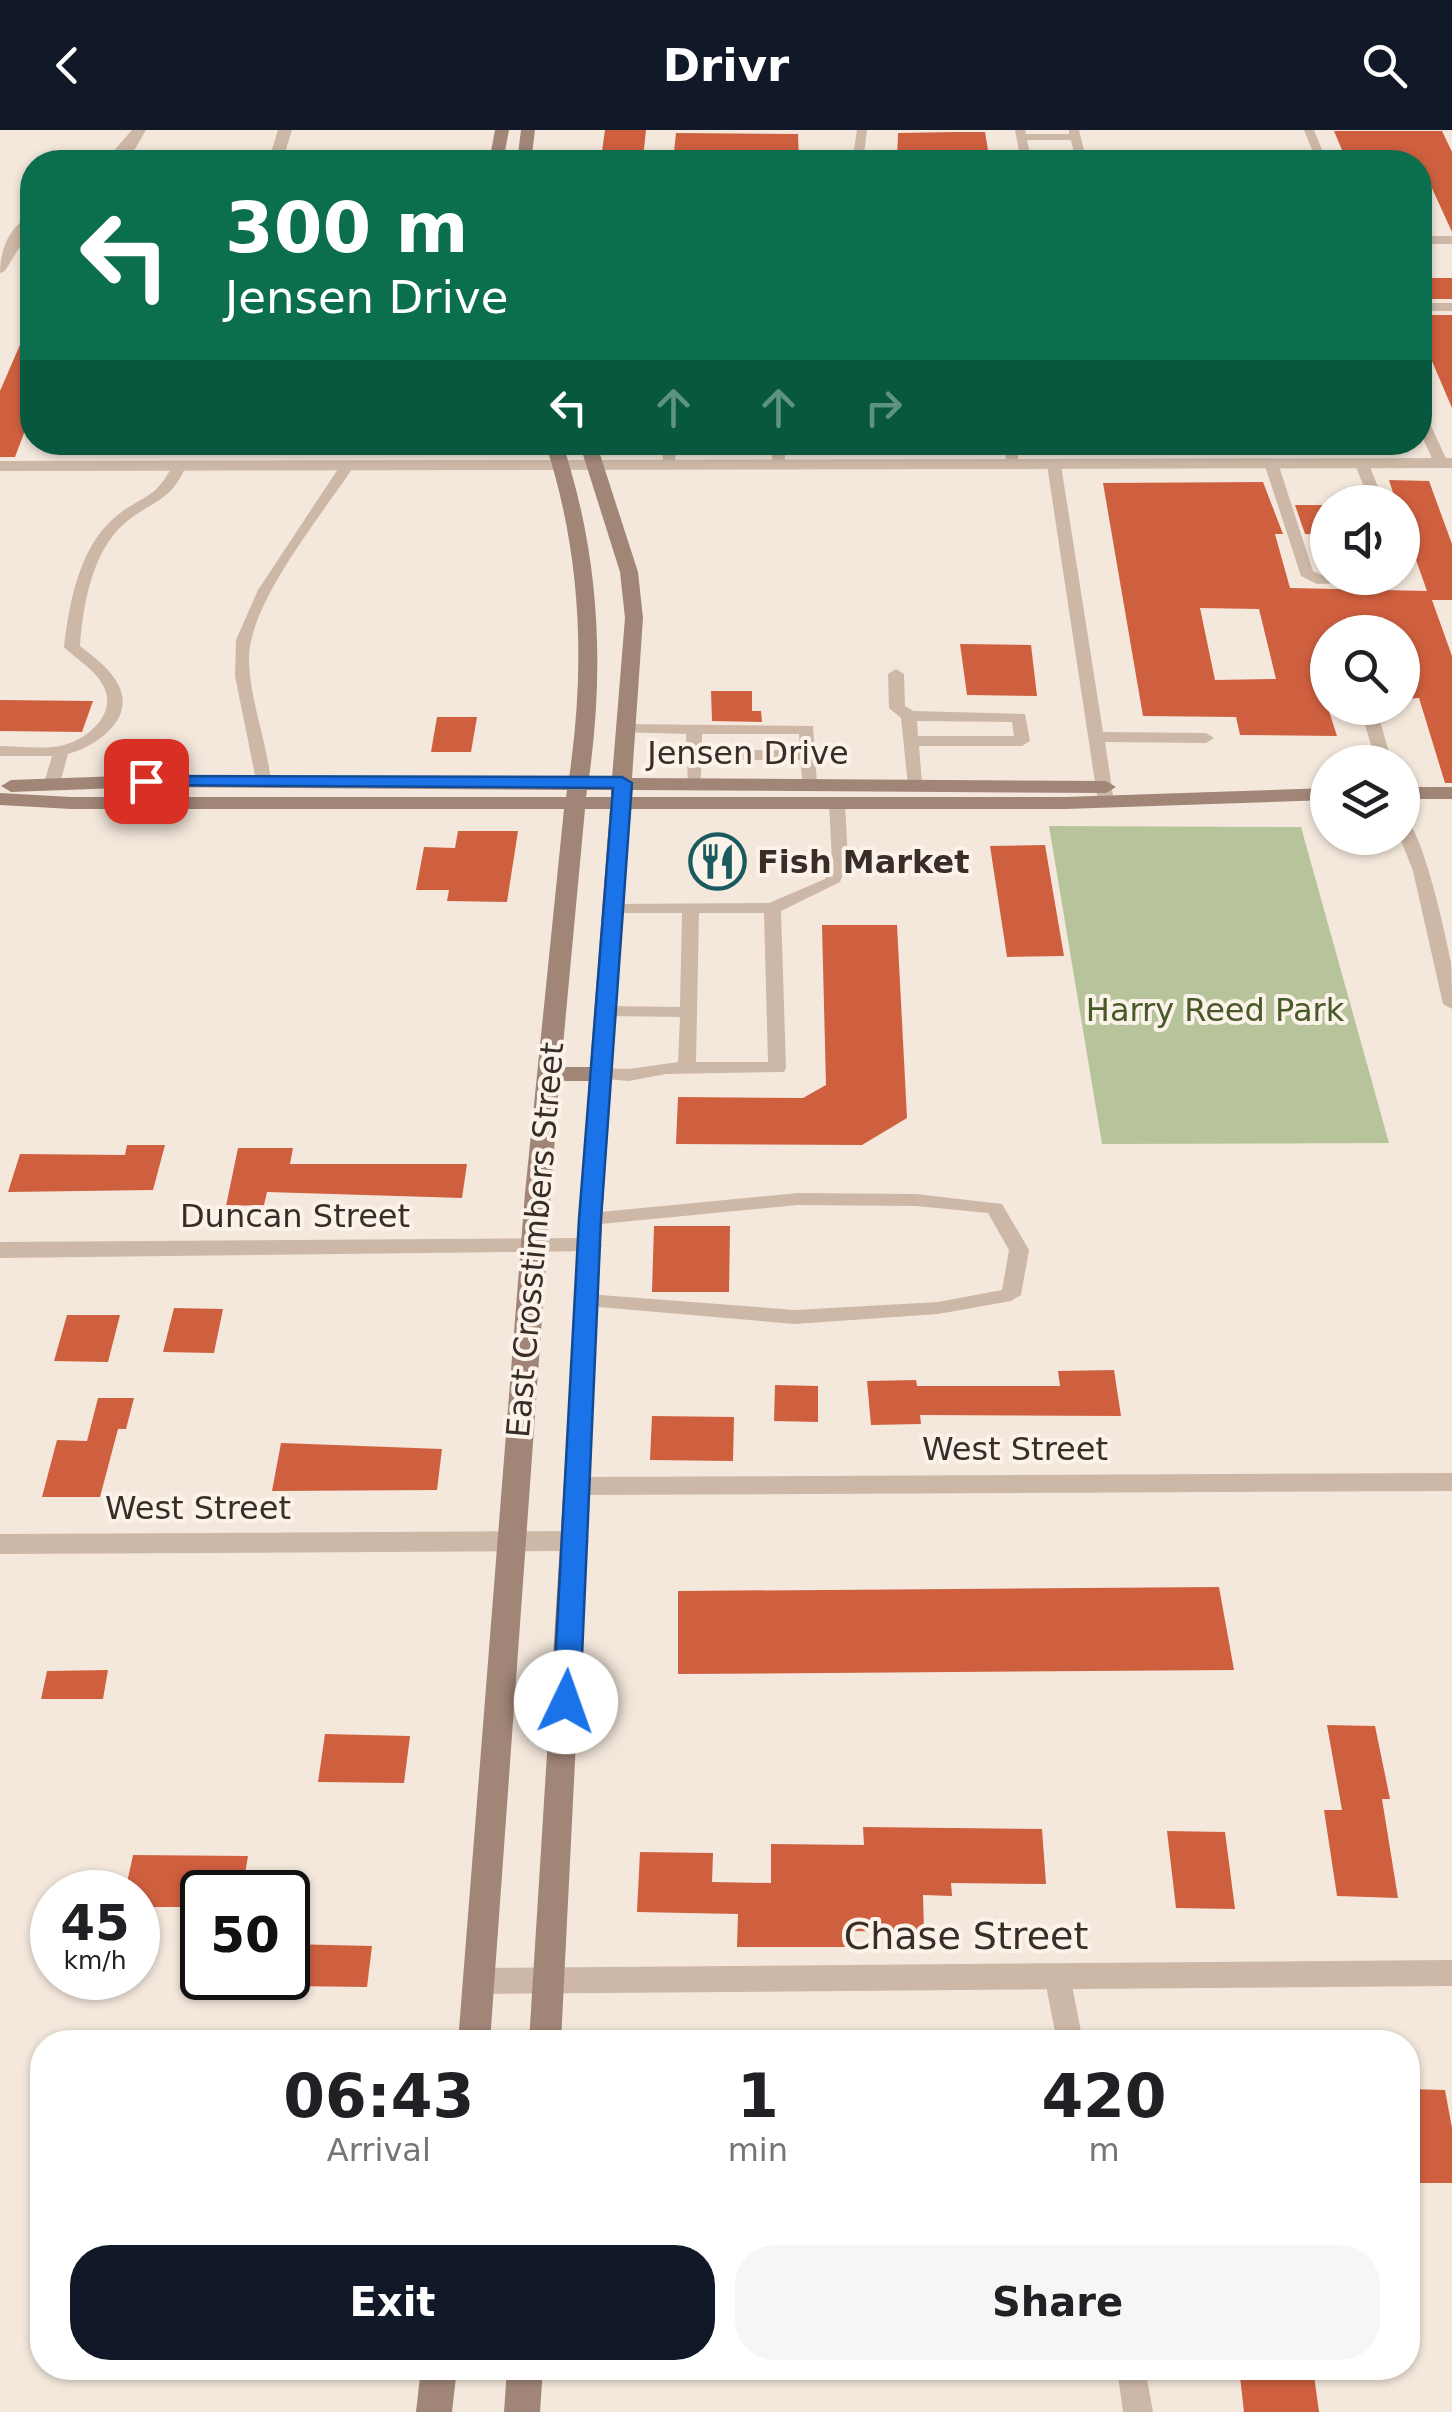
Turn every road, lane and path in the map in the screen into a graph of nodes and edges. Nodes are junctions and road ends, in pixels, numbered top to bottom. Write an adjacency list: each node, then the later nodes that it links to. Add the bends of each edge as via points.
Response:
1 (139, 130): 4 (street)
2 (1021, 134): 3 (lane)
3 (1076, 134)
4 (122, 150)
5 (20, 233): 6 (street)
6 (0, 268)
7 (1432, 437): 19 (lane)
8 (182, 455): 24 (street)
9 (558, 455): 17 (main road, East Crosstimbers Street)
10 (591, 455): 15 (main road, East Crosstimbers Street)
11 (647, 455): 15 (street)
12 (695, 455): 20 (street)
13 (779, 455): 20 (lane)
14 (1012, 455): 21 (lane)
15 (594, 462): 17 (street); 28 (main road, East Crosstimbers Street)
16 (1361, 462): 18 (street); 19 (street); 26 (lane)
17 (561, 463): 25 (street); 28 (main road, East Crosstimbers Street)
18 (1271, 463): 22 (street); 27 (lane)
19 (1447, 463)
20 (779, 465): 21 (street)
21 (1014, 465): 22 (street)
22 (1054, 465): 32 (lane)
23 (0, 466): 24 (street)
24 (179, 466): 25 (street); 39 (lane, via 167,493 106,534 80,595 72,647 114,695 108,723 87,745)
25 (346, 466): 42 (lane, via 248,623 240,656)
26 (1370, 485)
27 (1310, 576)
28 (607, 577): 31 (main road, East Crosstimbers Street, via 634,618); 48 (main road, East Crosstimbers Street, via 591,640)
29 (896, 674): 30 (lane, via 898,708)
30 (909, 716): 34 (lane); 34 (lane, via 1019,716 1022,741)
31 (625, 729): 35 (lane); 49 (main road, East Crosstimbers Street)
32 (1098, 736): 33 (lane); 52 (lane)
33 (1206, 738)
34 (911, 741): 46 (lane)
35 (694, 742): 36 (lane); 38 (lane); 38 (lane, via 807,728); 44 (lane)
36 (734, 742)
37 (762, 742): 38 (lane)
38 (808, 748): 45 (lane)
39 (61, 750): 40 (lane); 43 (lane)
40 (0, 751)
41 (146, 781): 42 (main road, Jensen Drive); 43 (main road, Jensen Drive); 55 (main road)
42 (263, 782): 48 (main road, Jensen Drive)
43 (52, 783): 47 (main road, Jensen Drive)
44 (694, 783): 45 (main road, Jensen Drive); 49 (main road, Jensen Drive)
45 (809, 783): 46 (main road, Jensen Drive)
46 (914, 783): 52 (main road, Jensen Drive)
47 (0, 787)
48 (576, 793): 49 (main road, Jensen Drive); 55 (main road, Jensen Drive); 65 (main road, East Crosstimbers Street)
49 (622, 793): 56 (main road, Jensen Drive); 58 (main road, East Crosstimbers Street)
50 (1420, 793): 51 (main road)
51 (1452, 793)
52 (1106, 794): 53 (main road, Jensen Drive); 56 (main road, Jensen Drive)
53 (1310, 794)
54 (0, 799): 55 (main road, Jensen Drive)
55 (139, 803)
56 (837, 804): 60 (lane, via 840,861 832,882)
57 (1415, 855): 61 (lane)
58 (614, 908): 59 (lane); 62 (main road, East Crosstimbers Street)
59 (691, 908): 60 (lane); 63 (lane)
60 (772, 908): 64 (lane, via 777,1068)
61 (1452, 1004)
62 (606, 1010): 63 (lane); 66 (main road, East Crosstimbers Street)
63 (689, 1012): 64 (lane)
64 (688, 1068): 66 (lane)
65 (548, 1074): 66 (main road); 69 (main road, East Crosstimbers Street)
66 (601, 1074): 67 (main road, East Crosstimbers Street)
67 (590, 1219): 68 (main road, East Crosstimbers Street); 71 (lane, via 798,1199 916,1200 995,1208 1020,1250 1011,1295 938,1308 796,1316)
68 (590, 1246): 69 (street, Duncan Street); 71 (main road, East Crosstimbers Street)
69 (534, 1247): 70 (street, Duncan Street); 74 (main road, East Crosstimbers Street)
70 (0, 1250)
71 (587, 1300): 73 (main road, East Crosstimbers Street)
72 (1452, 1482): 73 (street, West Street)
73 (579, 1486): 75 (main road, East Crosstimbers Street)
74 (512, 1542): 75 (street, West Street); 76 (street, West Street); 80 (main road, East Crosstimbers Street)
75 (576, 1542): 79 (main road, East Crosstimbers Street)
76 (0, 1544)
77 (1452, 1972): 78 (street, Chase Street)
78 (1057, 1976): 79 (street, Chase Street); 83 (lane)
79 (550, 1978): 80 (street, Chase Street); 82 (main road, East Crosstimbers Street)
80 (480, 1980): 81 (main road, East Crosstimbers Street)
81 (475, 2030)
82 (546, 2030)
83 (1068, 2030)
84 (438, 2380): 87 (main road)
85 (524, 2380): 88 (main road)
86 (1133, 2380): 89 (lane)
87 (434, 2412)
88 (522, 2412)
89 (1138, 2412)

